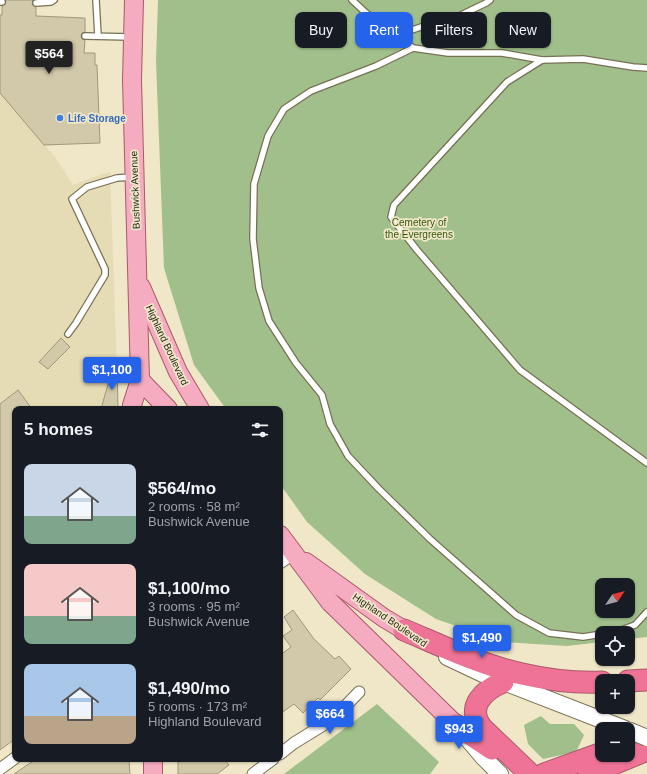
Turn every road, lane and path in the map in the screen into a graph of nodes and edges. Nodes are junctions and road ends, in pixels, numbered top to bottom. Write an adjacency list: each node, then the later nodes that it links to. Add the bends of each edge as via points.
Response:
1 (54, 0): 6 (lane)
2 (96, 0): 10 (lane)
3 (134, 0): 11 (main road, Bushwick Avenue)
4 (352, 0): 7 (lane)
5 (490, 0): 8 (lane, via 458,17)
6 (36, 3)
7 (365, 12)
8 (413, 30)
9 (85, 36): 10 (lane)
10 (98, 36): 11 (lane)
11 (133, 37): 15 (main road, Bushwick Avenue)
12 (413, 48): 13 (lane, via 448,53 502,53); 29 (lane, via 376,66 311,91 284,109 268,136 254,184 253,239 259,288 269,321 296,363 322,395 330,424 348,456 430,539 516,615 549,633)
13 (542, 60): 14 (lane, via 583,59); 23 (lane, via 507,82 394,205 391,217 520,370)
14 (647, 68)
15 (134, 177): 16 (main road, Bushwick Avenue); 17 (lane, via 117,178 87,187 72,199 106,270)
16 (138, 279): 18 (main road, Bushwick Avenue); 22 (main road, Highland Boulevard, via 178,372)
17 (68, 334)
18 (140, 380): 19 (main road, Bushwick Avenue); 20 (main road, Bushwick Avenue); 21 (main road)
19 (132, 406)
20 (154, 406)
21 (165, 406)
22 (198, 406)
23 (647, 463)
24 (283, 545): 25 (main road, Highland Boulevard)
25 (287, 558): 28 (main road, Highland Boulevard, via 346,590); 36 (main road, Highland Boulevard)
26 (647, 612): 27 (lane)
27 (632, 626)
28 (404, 630): 32 (main road, Highland Boulevard, via 456,663); 33 (highway, via 463,655 523,674 557,680)
29 (595, 635)
30 (647, 680): 31 (highway)
31 (635, 681)
32 (503, 682): 35 (main road, Highland Boulevard); 40 (highway, via 488,690 477,704 477,720)
33 (595, 682)
34 (359, 692): 42 (street, via 333,719)
35 (608, 722)
36 (456, 725): 40 (highway)
37 (635, 733): 38 (main road, bridge)
38 (647, 737): 39 (highway)
39 (635, 741)
40 (491, 750): 50 (main road); 51 (highway); 52 (highway)
41 (647, 750): 54 (highway)
42 (283, 752)
43 (595, 756): 53 (highway)
44 (12, 760): 47 (street)
45 (153, 762): 48 (main road)
46 (269, 762): 49 (street)
47 (0, 769)
48 (153, 774)
49 (253, 774)
50 (500, 774)
51 (519, 774)
52 (530, 774)
53 (544, 774)
54 (589, 774)

